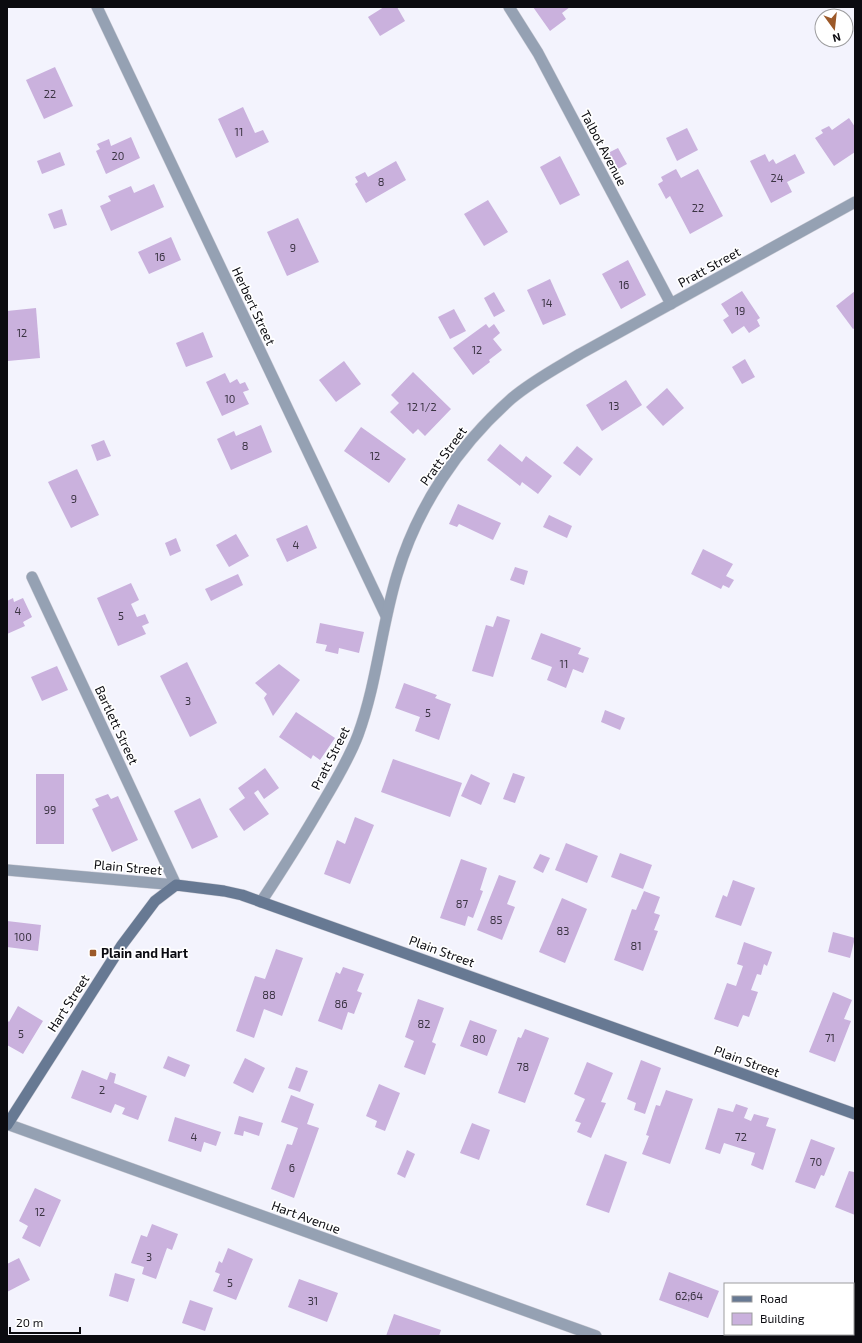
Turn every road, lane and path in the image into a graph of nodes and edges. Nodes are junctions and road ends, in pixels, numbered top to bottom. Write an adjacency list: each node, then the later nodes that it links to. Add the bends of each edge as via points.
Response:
1 (97, 7): 6 (street, Herbert Street)
2 (509, 7): 4 (street, Talbot Avenue, via 538,53)
3 (855, 202): 4 (street, Pratt Street)
4 (671, 304): 6 (street, Pratt Street, via 545,375 512,399 482,427 456,458 420,515 399,569)
5 (32, 577): 8 (street, Bartlett Street)
6 (386, 616): 9 (street, Pratt Street, via 372,689 352,751 304,835)
7 (7, 870): 8 (street, Plain Street)
8 (176, 885): 9 (main road, Plain Street, via 224,891); 11 (main road, Hart Street, via 155,901 122,945)
9 (261, 902): 10 (main road, Plain Street)
10 (855, 1114)
11 (7, 1124): 12 (street, Hart Avenue)
12 (596, 1336)

